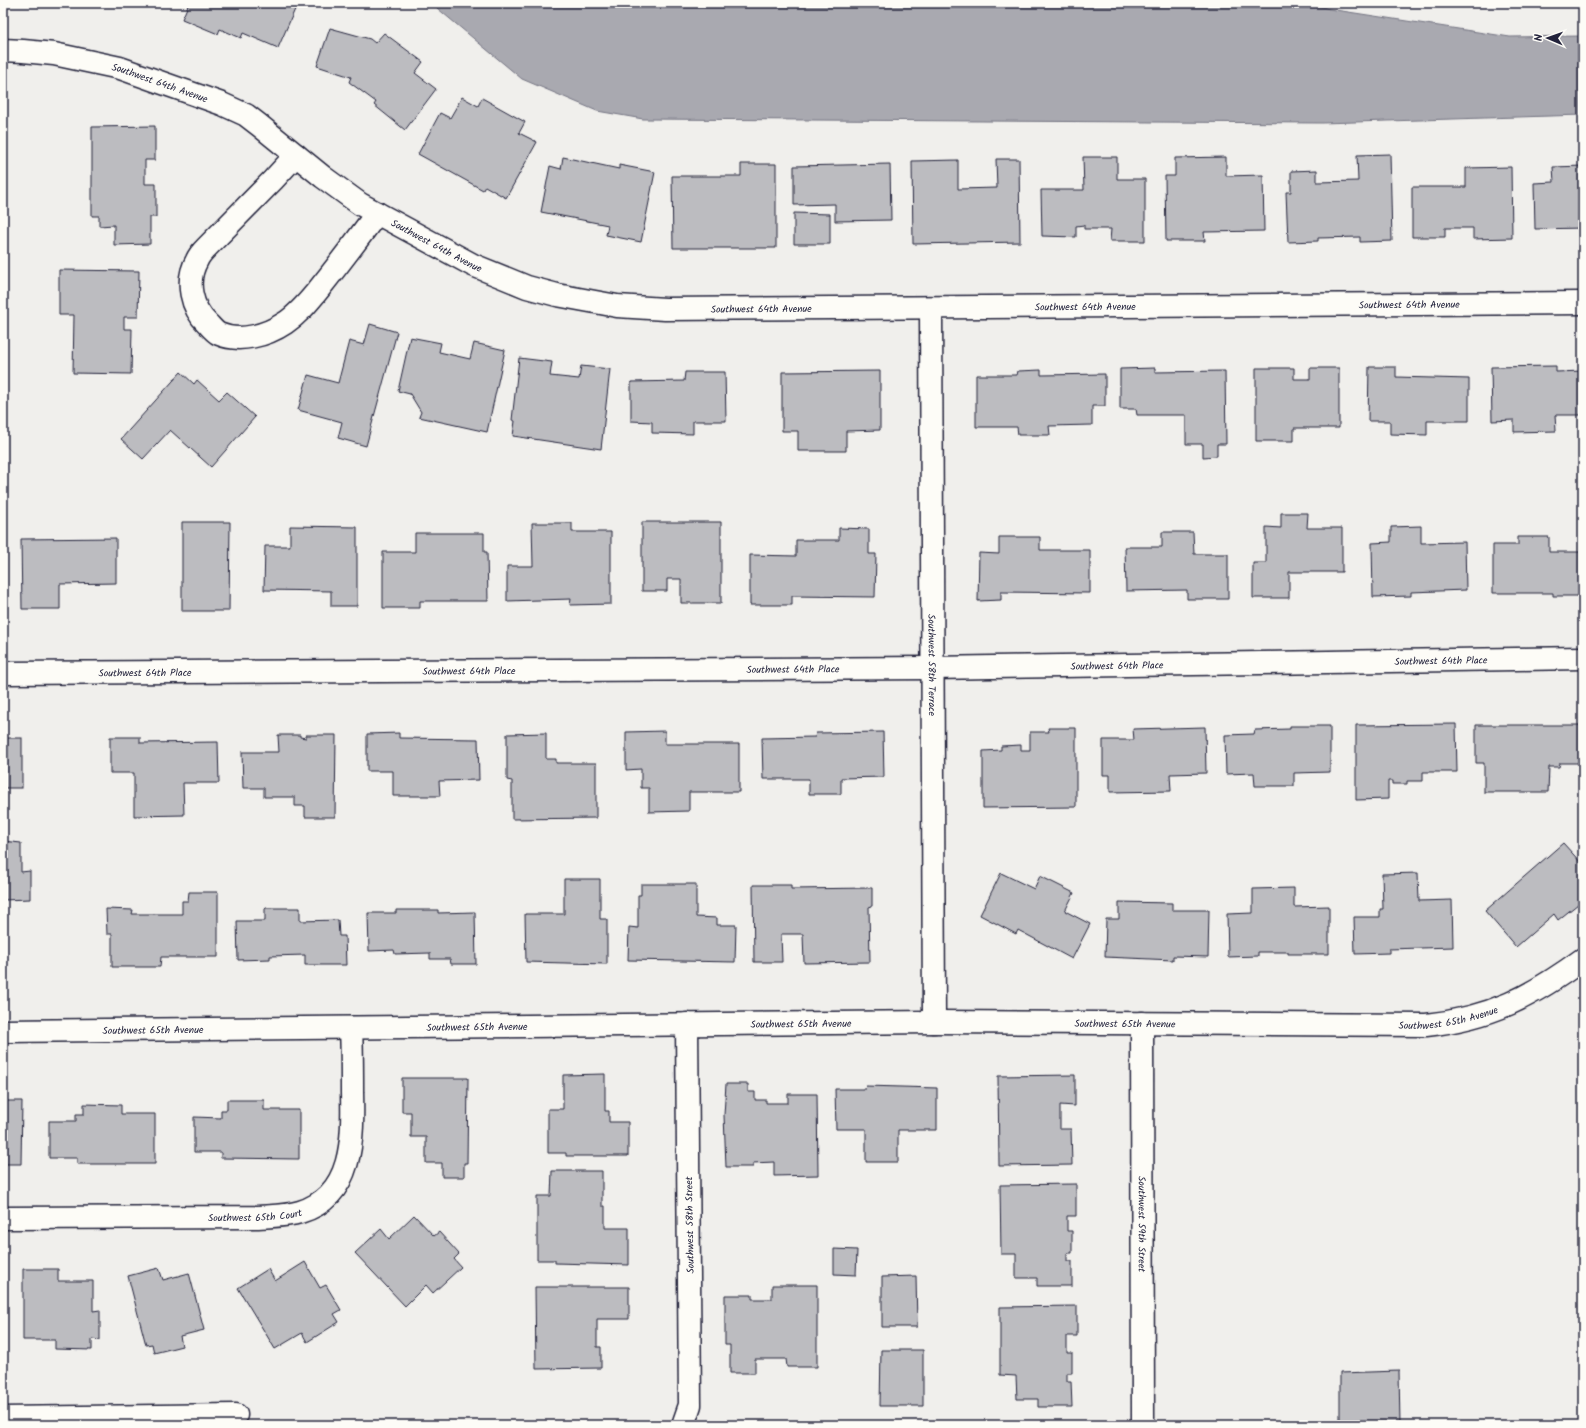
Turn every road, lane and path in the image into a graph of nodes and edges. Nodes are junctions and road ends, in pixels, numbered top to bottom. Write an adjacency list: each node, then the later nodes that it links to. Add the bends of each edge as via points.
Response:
1 (3, 50): 2 (street, Southwest 64th Avenue, via 54,54 87,60 182,89 246,115)
2 (296, 155): 3 (street, Southwest 64th Avenue, via 340,190); 3 (street, via 197,260 191,277 194,306 202,319 217,333 246,338 266,333 286,323 303,308 323,284)
3 (376, 213): 5 (street, Southwest 64th Avenue, via 498,276 528,287 586,301 665,309)
4 (1583, 303): 5 (street, Southwest 64th Avenue)
5 (931, 308): 7 (street, Southwest 58th Terrace)
6 (1583, 658): 7 (street, Southwest 64th Place)
7 (932, 668): 8 (street, Southwest 64th Place); 10 (street, Southwest 58th Terrace)
8 (3, 673)
9 (1583, 960): 11 (street, Southwest 65th Avenue, via 1520,1000 1476,1017 1452,1022 1403,1026)
10 (934, 1022): 11 (street, Southwest 65th Avenue); 12 (street, Southwest 65th Avenue)
11 (1142, 1023): 19 (street, Southwest 59th Street)
12 (687, 1024): 13 (street, Southwest 65th Avenue); 18 (street, Southwest 58th Street, via 690,1405)
13 (352, 1028): 14 (street, Southwest 65th Avenue); 15 (street, Southwest 65th Court, via 352,1128 349,1160 337,1185 321,1202 311,1208 288,1215 258,1216)
14 (3, 1031)
15 (3, 1218)
16 (236, 1415): 17 (street)
17 (3, 1418)
18 (683, 1425)
19 (1143, 1425)

